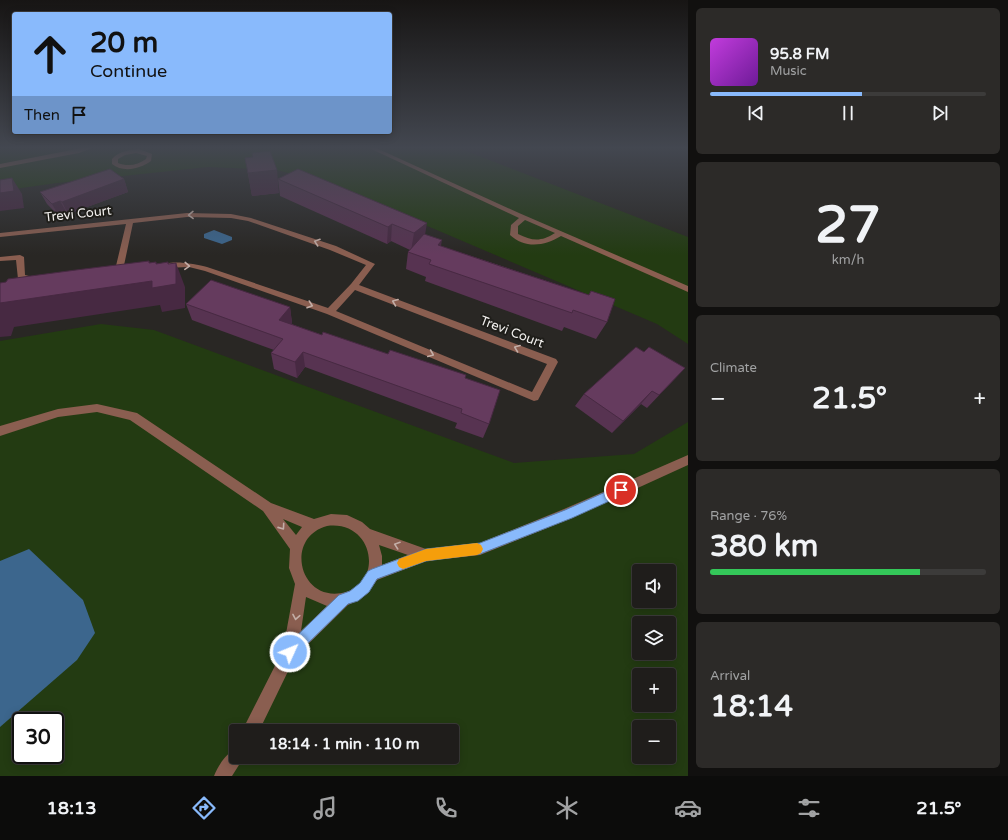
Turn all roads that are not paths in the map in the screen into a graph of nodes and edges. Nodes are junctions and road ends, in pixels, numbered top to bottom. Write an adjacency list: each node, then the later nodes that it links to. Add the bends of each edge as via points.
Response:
1 (450, 183): 2 (street)
2 (524, 217): 4 (street); 4 (street, via 515,225 514,235 529,242 547,242)
3 (130, 221): 5 (street, Trevi Court); 8 (street); 10 (street, Trevi Court, one-way to 3, via 371,264 250,219 187,215)
4 (560, 233): 11 (street)
5 (0, 235)
6 (0, 259): 9 (street, via 20,257 21,277 31,280)
7 (156, 266): 12 (street, Trevi Court, one-way to 12, via 189,265 207,269)
8 (119, 270)
9 (46, 279)
10 (354, 286): 12 (street); 12 (street, Trevi Court, one-way to 10, via 534,397 553,362)
11 (688, 289)
12 (330, 312)
13 (0, 431): 15 (street, via 58,413 97,408 133,416)
14 (688, 460): 19 (street, via 568,514 480,549)
15 (267, 507): 16 (street); 18 (street, one-way to 18)
16 (314, 525): 17 (street, via 337,518 348,520); 18 (street, via 304,534)
17 (368, 535): 19 (street, one-way to 17); 20 (street, via 374,547 376,561)
18 (296, 548): 21 (street, via 297,571)
19 (426, 555): 20 (street)
20 (372, 575): 22 (street, via 365,587)
21 (302, 583): 22 (street, via 312,594 325,600); 23 (street, one-way to 23)
22 (344, 599): 23 (street)
23 (290, 652): 24 (street)
24 (254, 724)
25 (230, 764): 26 (street)
26 (222, 776)

